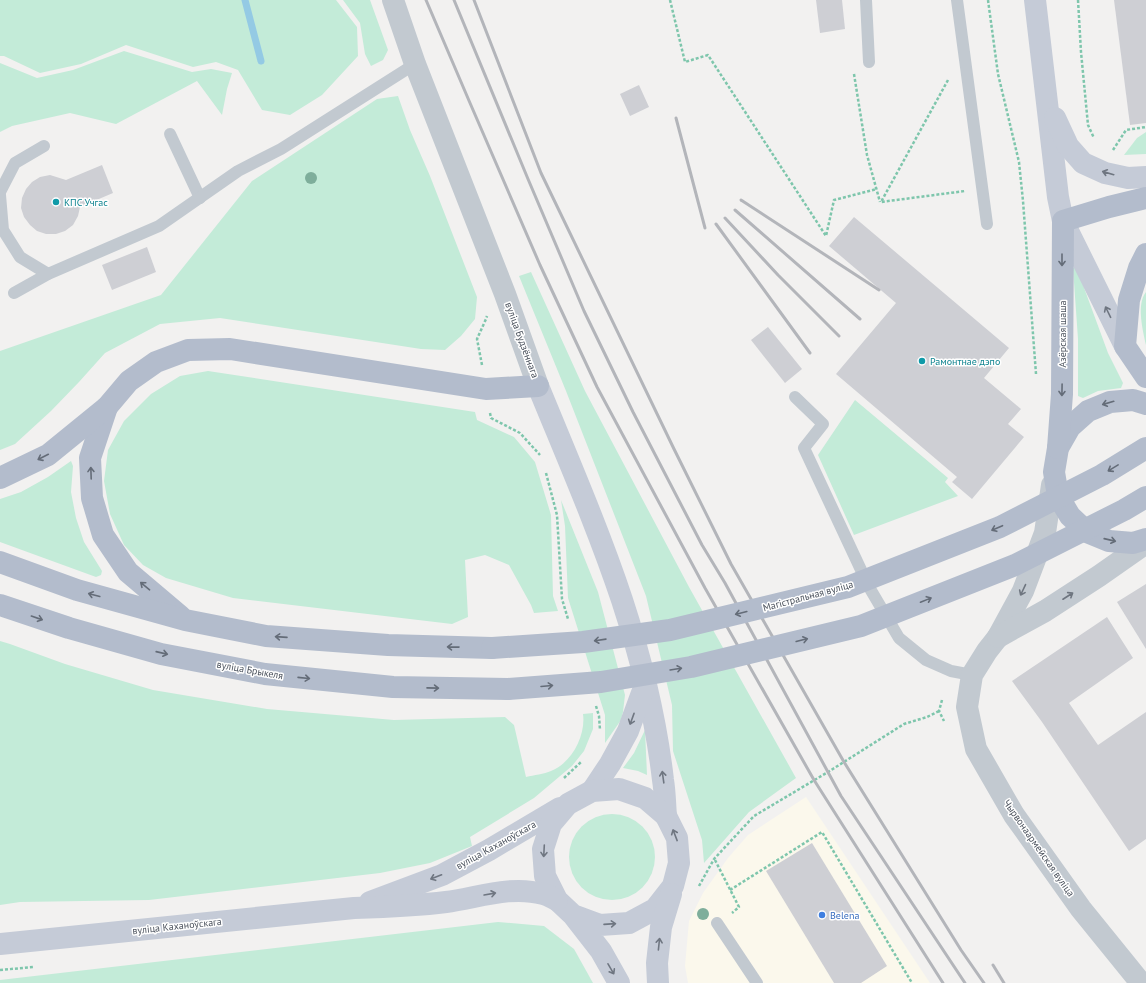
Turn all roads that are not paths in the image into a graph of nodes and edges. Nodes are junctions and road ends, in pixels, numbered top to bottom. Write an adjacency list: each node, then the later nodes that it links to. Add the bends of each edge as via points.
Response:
1 (393, 0): 6 (street, вуліца Будзённага)
2 (866, 0): 5 (lane)
3 (957, 0): 15 (lane)
4 (1035, 0): 7 (street, Азёрская шаша)
5 (869, 62)
6 (415, 64): 12 (lane, via 281,149 238,171); 21 (street, вуліца Будзённага, via 505,294)
7 (1047, 102): 10 (street, one-way to 7, via 1128,178 1104,173 1083,163 1068,146); 14 (street, Азёрская шаша)
8 (170, 134): 12 (lane)
9 (44, 146): 11 (lane, via 15,163)
10 (1146, 177)
11 (0, 194): 17 (lane, via 3,230 20,257)
12 (200, 198): 17 (lane, via 159,226)
13 (1146, 198): 14 (main road)
14 (1063, 221): 19 (street, Азёрская шаша, one-way to 14); 25 (main road, Азёрская шаша, one-way to 25, via 1062,394)
15 (987, 224)
16 (1146, 254): 19 (main road, via 1139,268 1130,300)
17 (48, 274): 18 (lane)
18 (14, 293)
19 (1125, 346): 20 (main road, Азёрская шаша)
20 (1146, 377)
21 (538, 386): 24 (main road, via 486,390 230,349 188,350 156,362 129,381); 37 (street, вуліца Будзённага, via 606,557)
22 (795, 397): 36 (lane, via 823,424 804,448 869,587 899,638 926,660 950,671)
23 (1146, 404): 25 (main road, one-way to 25, via 1133,400 1110,402 1088,411 1070,427)
24 (106, 407): 28 (main road, one-way to 28, via 48,455); 34 (main road, one-way to 24, via 128,572 103,535 92,498 90,458)
25 (1058, 448): 27 (main road, Азёрская шаша)
26 (1146, 448): 34 (main road, Магістральная вуліца, one-way to 34, bridge, via 1102,475 1000,527 848,586 670,630 583,642 492,648 388,645 266,636)
27 (1054, 472): 30 (main road, Азёрская шаша, one-way to 30, via 1058,496 1070,516 1087,532 1109,541 1133,543); 35 (street, one-way to 35, via 1045,533 1023,590)
28 (0, 478)
29 (1146, 497): 33 (main road, вуліца Брыкеля, one-way to 29, bridge, via 161,654 265,674 393,687 508,689 601,682 691,667 861,626 1015,565)
30 (1146, 539)
31 (1146, 543): 35 (street, one-way to 31, via 1045,611)
32 (0, 562): 34 (main road, one-way to 32, via 77,590)
33 (0, 605)
34 (186, 620)
35 (998, 637): 36 (street)
36 (972, 676): 50 (street, Чырвонаармейская вуліца, via 966,708 976,749 1014,815 1081,909)
37 (646, 682): 38 (street, one-way to 38, via 628,730); 40 (street, вуліца Будзённага, one-way to 37, via 664,781)
38 (592, 791): 39 (street); 40 (street, via 619,789 646,798)
39 (568, 804): 42 (street, one-way to 42, via 551,824 543,849 545,876); 43 (street, вуліца Каханоўскага, one-way to 43, via 442,875)
40 (666, 816): 41 (street, one-way to 40, via 679,863 677,838)
41 (673, 886): 44 (street, one-way to 41, via 600,925 629,923 655,909); 48 (street, one-way to 41, via 657,963 661,927)
42 (557, 900): 43 (street, вуліца Каханоўскага, one-way to 42, via 448,902 500,892 526,891); 44 (street)
43 (354, 908): 46 (street, вуліца Каханоўскага)
44 (573, 914): 47 (street, one-way to 47, via 601,951)
45 (717, 923): 49 (lane)
46 (0, 944)
47 (619, 983)
48 (658, 983)
49 (757, 983)
50 (1141, 983)

